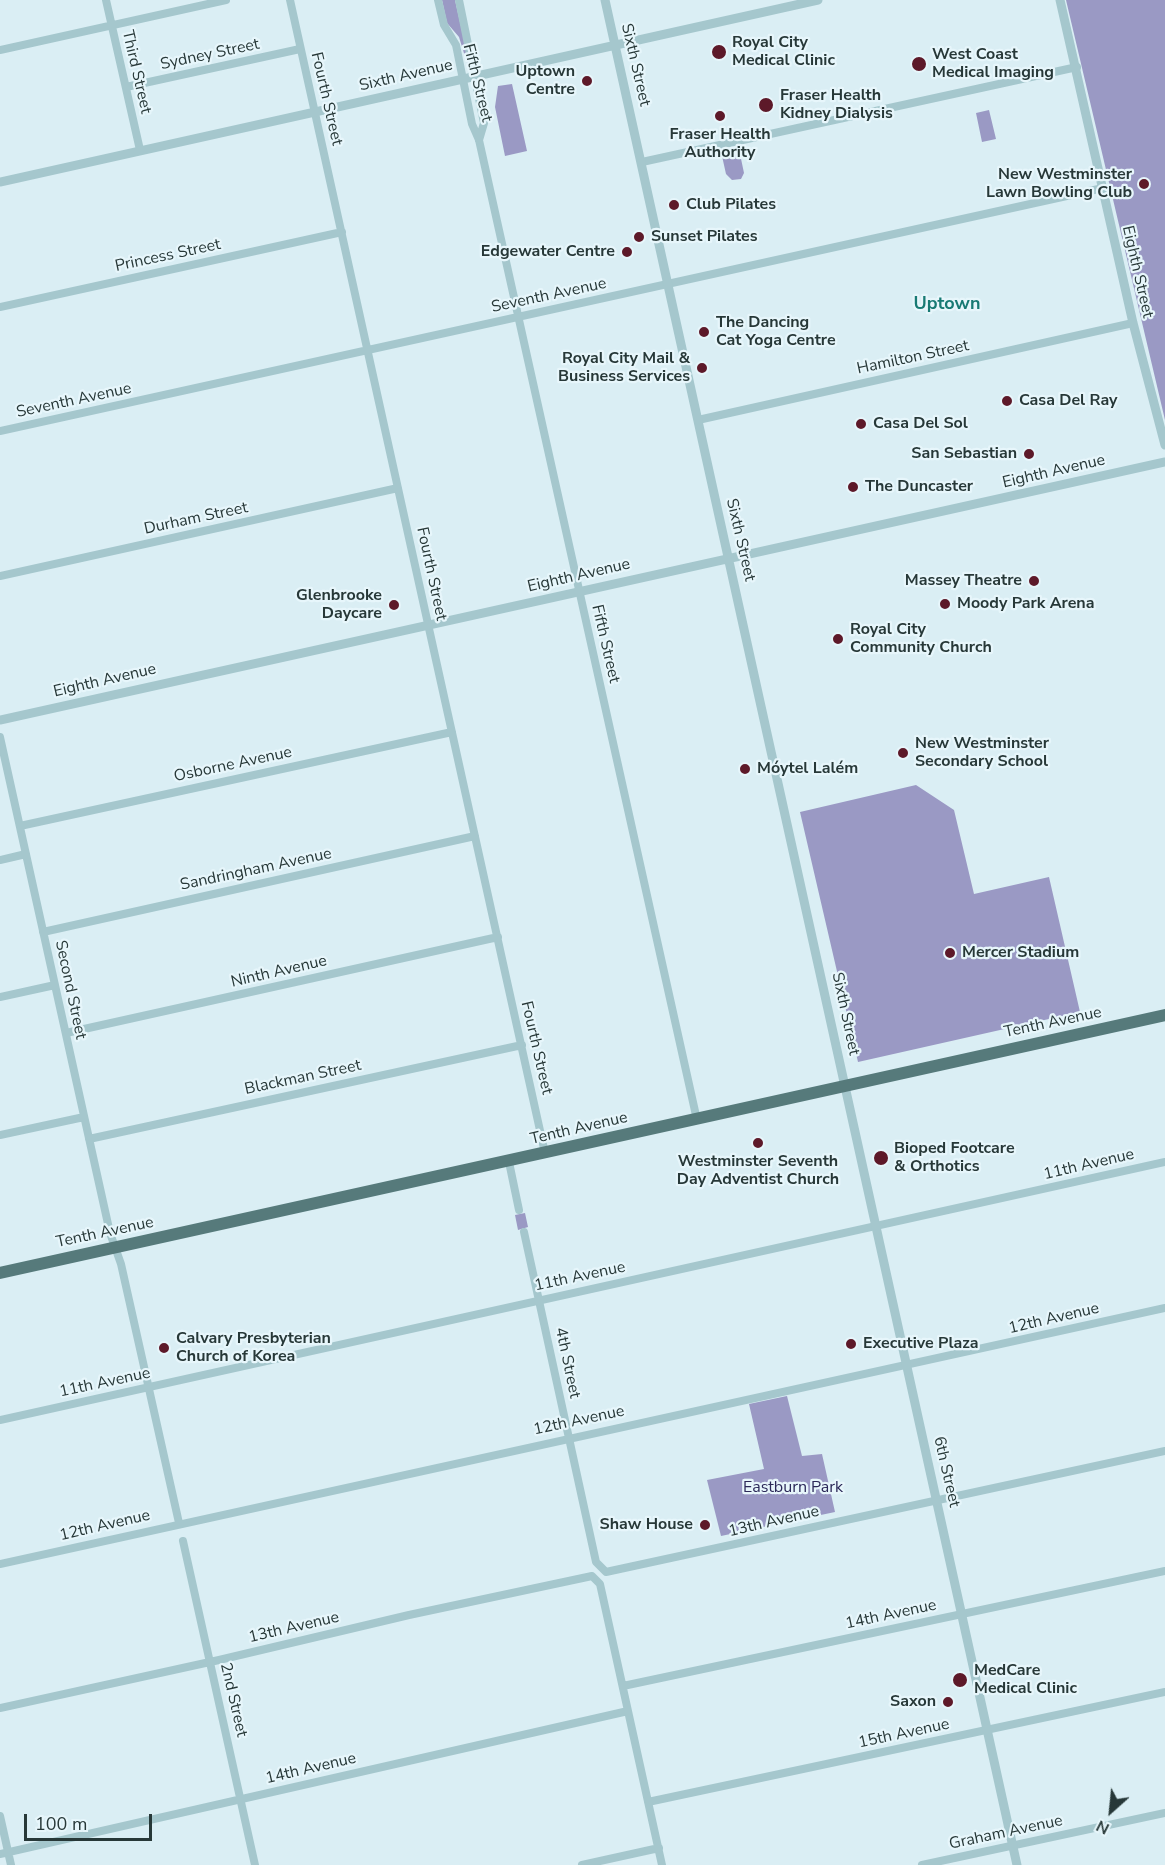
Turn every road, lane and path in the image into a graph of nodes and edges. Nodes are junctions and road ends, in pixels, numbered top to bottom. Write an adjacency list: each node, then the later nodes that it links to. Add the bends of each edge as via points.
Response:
1 (106, 0): 10 (street, Third Street)
2 (226, 0): 10 (street)
3 (290, 0): 12 (street, Fourth Street)
4 (438, 0): 16 (street, Fifth Street, via 444,25 456,45)
5 (459, 0): 15 (street, Fifth Street)
6 (605, 0): 11 (street, Sixth Street)
7 (818, 0): 9 (street, Sixth Avenue)
8 (1060, 0): 14 (street, Eighth Street)
9 (790, 3): 11 (street, Sixth Avenue)
10 (112, 25): 13 (street); 17 (street, Third Street)
11 (615, 45): 15 (street, Sixth Avenue); 21 (street, Sixth Street)
12 (300, 49): 17 (street, Sydney Street); 18 (street, Fourth Street)
13 (0, 50)
14 (1077, 67): 21 (street); 23 (street, Eighth Street)
15 (475, 75): 16 (street, Sixth Avenue); 19 (street, Fifth Street, via 484,123)
16 (463, 78): 18 (street, Sixth Avenue); 19 (street, Fifth Street)
17 (126, 87): 20 (street, Third Street)
18 (315, 112): 20 (street, Sixth Avenue); 24 (street, Fourth Street)
19 (479, 140): 27 (street, Fifth Street)
20 (140, 150): 22 (street, Sixth Avenue)
21 (642, 162): 25 (street, Sixth Street)
22 (0, 182)
23 (1103, 188): 25 (street, Seventh Avenue); 28 (street, Eighth Street)
24 (342, 232): 26 (street, Princess Street); 29 (street, Fourth Street)
25 (668, 284): 27 (street, Seventh Avenue); 30 (street, Sixth Street)
26 (0, 307)
27 (519, 317): 29 (street, Seventh Avenue); 37 (street, Fifth Street)
28 (1133, 323): 30 (street, Hamilton Street); 32 (street, Eighth Street)
29 (368, 350): 31 (street, Seventh Avenue); 34 (street, Fourth Street)
30 (698, 420): 35 (street, Sixth Street)
31 (0, 431)
32 (1165, 445)
33 (1165, 462): 35 (street, Eighth Avenue)
34 (399, 488): 36 (street, Durham Street); 38 (street, Fourth Street)
35 (729, 560): 37 (street, Eighth Avenue); 53 (street, Sixth Street)
36 (0, 576)
37 (580, 593): 38 (street, Eighth Avenue); 55 (street, Fifth Street)
38 (429, 625): 39 (street, Eighth Avenue); 40 (street, Fourth Street)
39 (0, 720)
40 (453, 732): 42 (street, Osborne Avenue); 43 (street, Fourth Street)
41 (0, 737): 42 (street, Second Street)
42 (20, 826): 44 (street, Second Street)
43 (476, 836): 46 (street, Sandringham Avenue); 47 (street, Fourth Street)
44 (26, 854): 45 (street); 46 (street, Second Street)
45 (0, 860)
46 (43, 932): 48 (street, Second Street)
47 (498, 937): 51 (street, Ninth Avenue); 52 (street, Fourth Street)
48 (55, 985): 49 (street); 51 (street, Second Street)
49 (0, 997)
50 (1165, 1015): 53 (main road, Tenth Avenue)
51 (66, 1033): 54 (street, Second Street)
52 (522, 1045): 57 (street, Blackman Street); 58 (street, Fourth Street)
53 (846, 1086): 55 (main road, Tenth Avenue); 62 (street, 6th Street)
54 (84, 1117): 56 (street); 57 (street, Second Street)
55 (697, 1120): 58 (main road, Tenth Avenue)
56 (0, 1135)
57 (89, 1139): 64 (street, Second Street)
58 (545, 1154): 59 (main road, Tenth Avenue)
59 (508, 1162): 61 (street); 64 (main road, Tenth Avenue)
60 (1165, 1162): 62 (street, 11th Avenue)
61 (519, 1210)
62 (876, 1226): 66 (street, 11th Avenue); 68 (street, 6th Street)
63 (524, 1232): 66 (street, 4th Street)
64 (115, 1248): 65 (main road, Tenth Avenue); 69 (street)
65 (0, 1273)
66 (539, 1300): 69 (street, 11th Avenue); 71 (street, 4th Street)
67 (1165, 1308): 68 (street, 12th Avenue)
68 (906, 1364): 71 (street, 12th Avenue); 73 (street, 6th Street)
69 (148, 1387): 70 (street, 11th Avenue); 74 (street)
70 (0, 1420)
71 (568, 1437): 74 (street, 12th Avenue); 77 (street, 4th Street)
72 (1165, 1451): 73 (street, 13th Avenue)
73 (937, 1500): 77 (street, 13th Avenue, via 612,1572); 79 (street, 6th Street)
74 (179, 1523): 76 (street, 12th Avenue)
75 (183, 1541): 80 (street, 2nd Street)
76 (0, 1564)
77 (600, 1569)
78 (1165, 1571): 79 (street, 14th Avenue)
79 (962, 1614): 81 (street, 14th Avenue); 85 (street, 6th Street)
80 (210, 1662): 81 (street, 13th Avenue, via 588,1576 600,1584); 83 (street, 13th Avenue); 86 (street, 2nd Street)
81 (623, 1686): 84 (street)
82 (1165, 1692): 85 (street, 15th Avenue)
83 (0, 1708)
84 (628, 1711): 86 (street, 14th Avenue); 87 (street)
85 (988, 1730): 87 (street, 15th Avenue); 90 (street, 6th Street)
86 (241, 1799): 92 (street, 14th Avenue); 94 (street, 2nd Street)
87 (648, 1802): 91 (street)
88 (1165, 1814): 90 (street, Graham Avenue)
89 (0, 1816): 92 (street)
90 (1014, 1846): 97 (street, Graham Avenue); 98 (street, 6th Street)
91 (658, 1848): 95 (street); 96 (street)
92 (4, 1853): 93 (street)
93 (11, 1865)
94 (255, 1865)
95 (582, 1865)
96 (662, 1865)
97 (922, 1865)
98 (1017, 1865)

